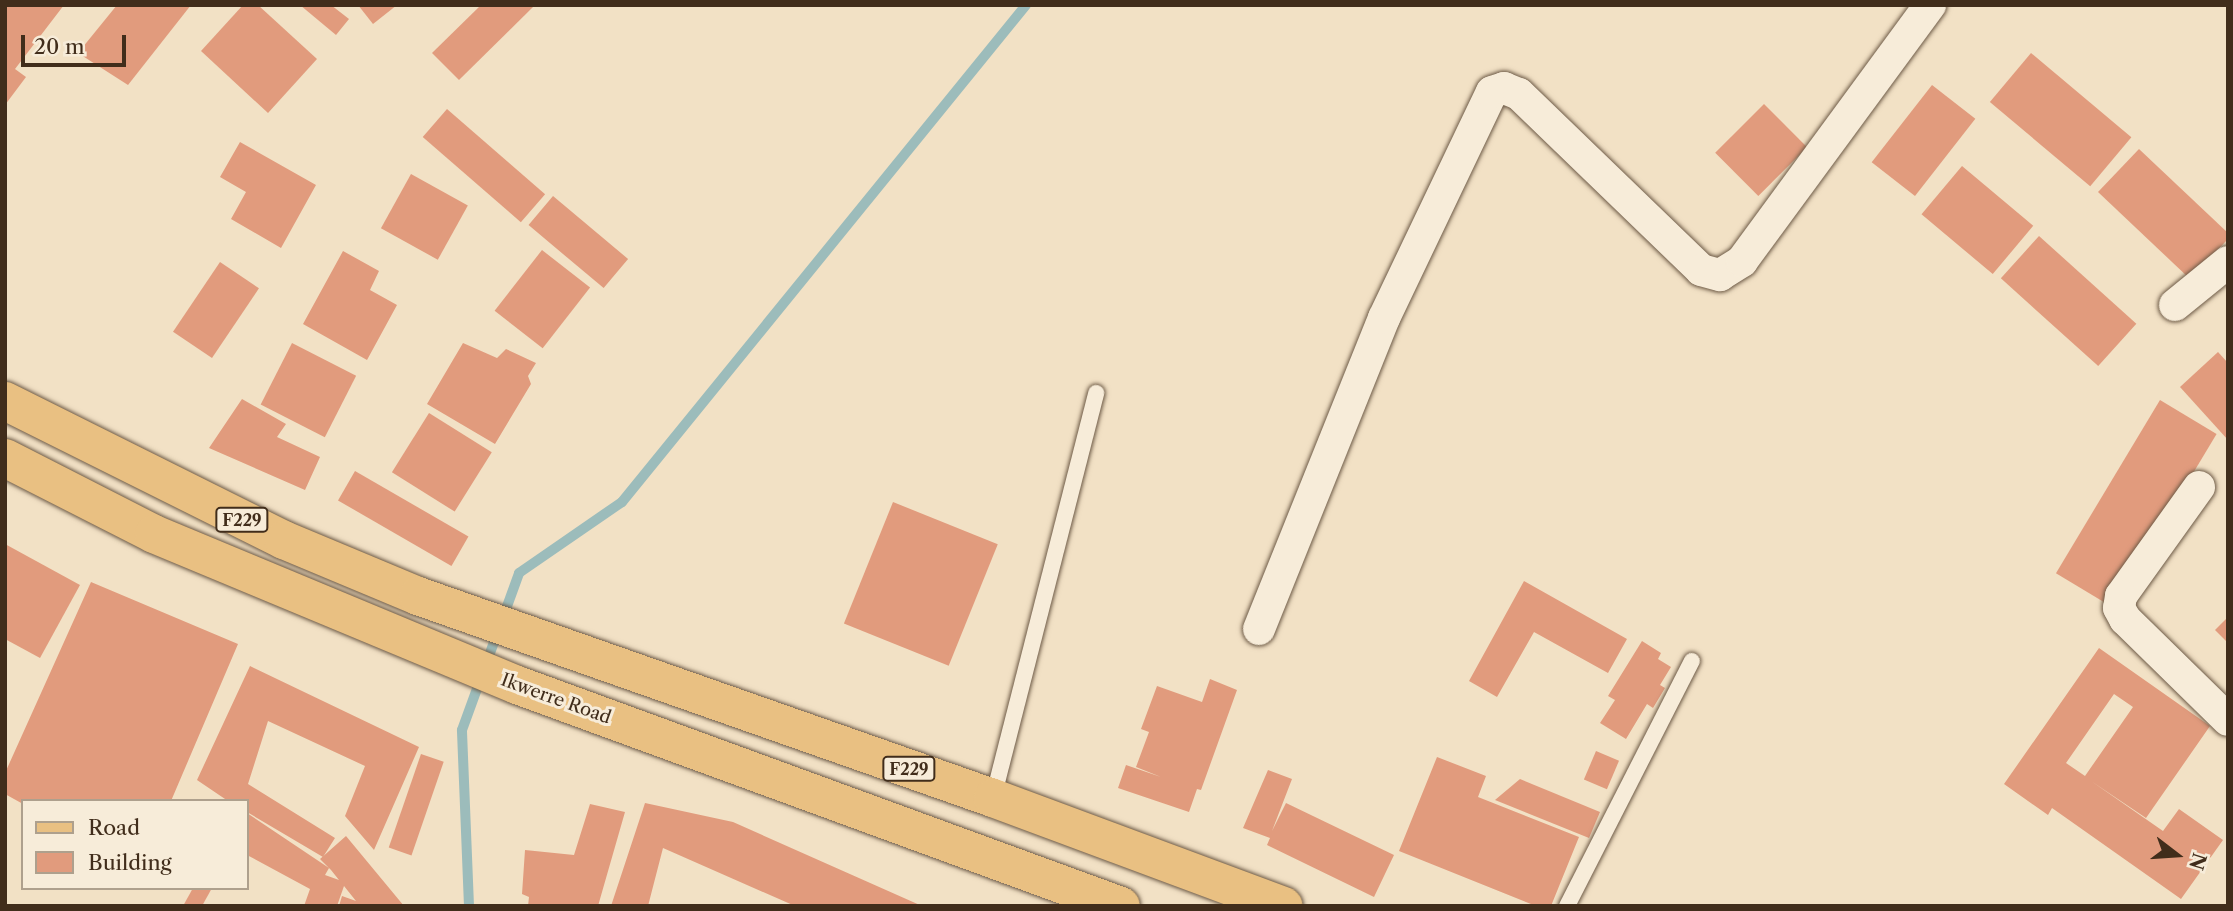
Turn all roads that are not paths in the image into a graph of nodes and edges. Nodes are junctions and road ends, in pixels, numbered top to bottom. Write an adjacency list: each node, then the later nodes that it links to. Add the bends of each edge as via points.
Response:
1 (1930, 5): 8 (street, via 1742,261 1720,275 1701,270 1519,94 1504,88 1492,92 1384,318)
2 (2228, 262): 3 (street)
3 (2175, 305)
4 (1096, 393): 11 (lane)
5 (5, 401): 11 (main road, F229, via 284,540 532,638)
6 (5, 458): 12 (main road, Ikwerre Road / F229, via 153,534 469,666)
7 (2199, 487): 10 (street, via 2121,596 2119,608)
8 (1259, 629)
9 (1692, 660): 14 (lane)
10 (2228, 720)
11 (993, 798): 13 (main road, F229)
12 (1122, 906)
13 (1284, 906)
14 (1567, 906)

